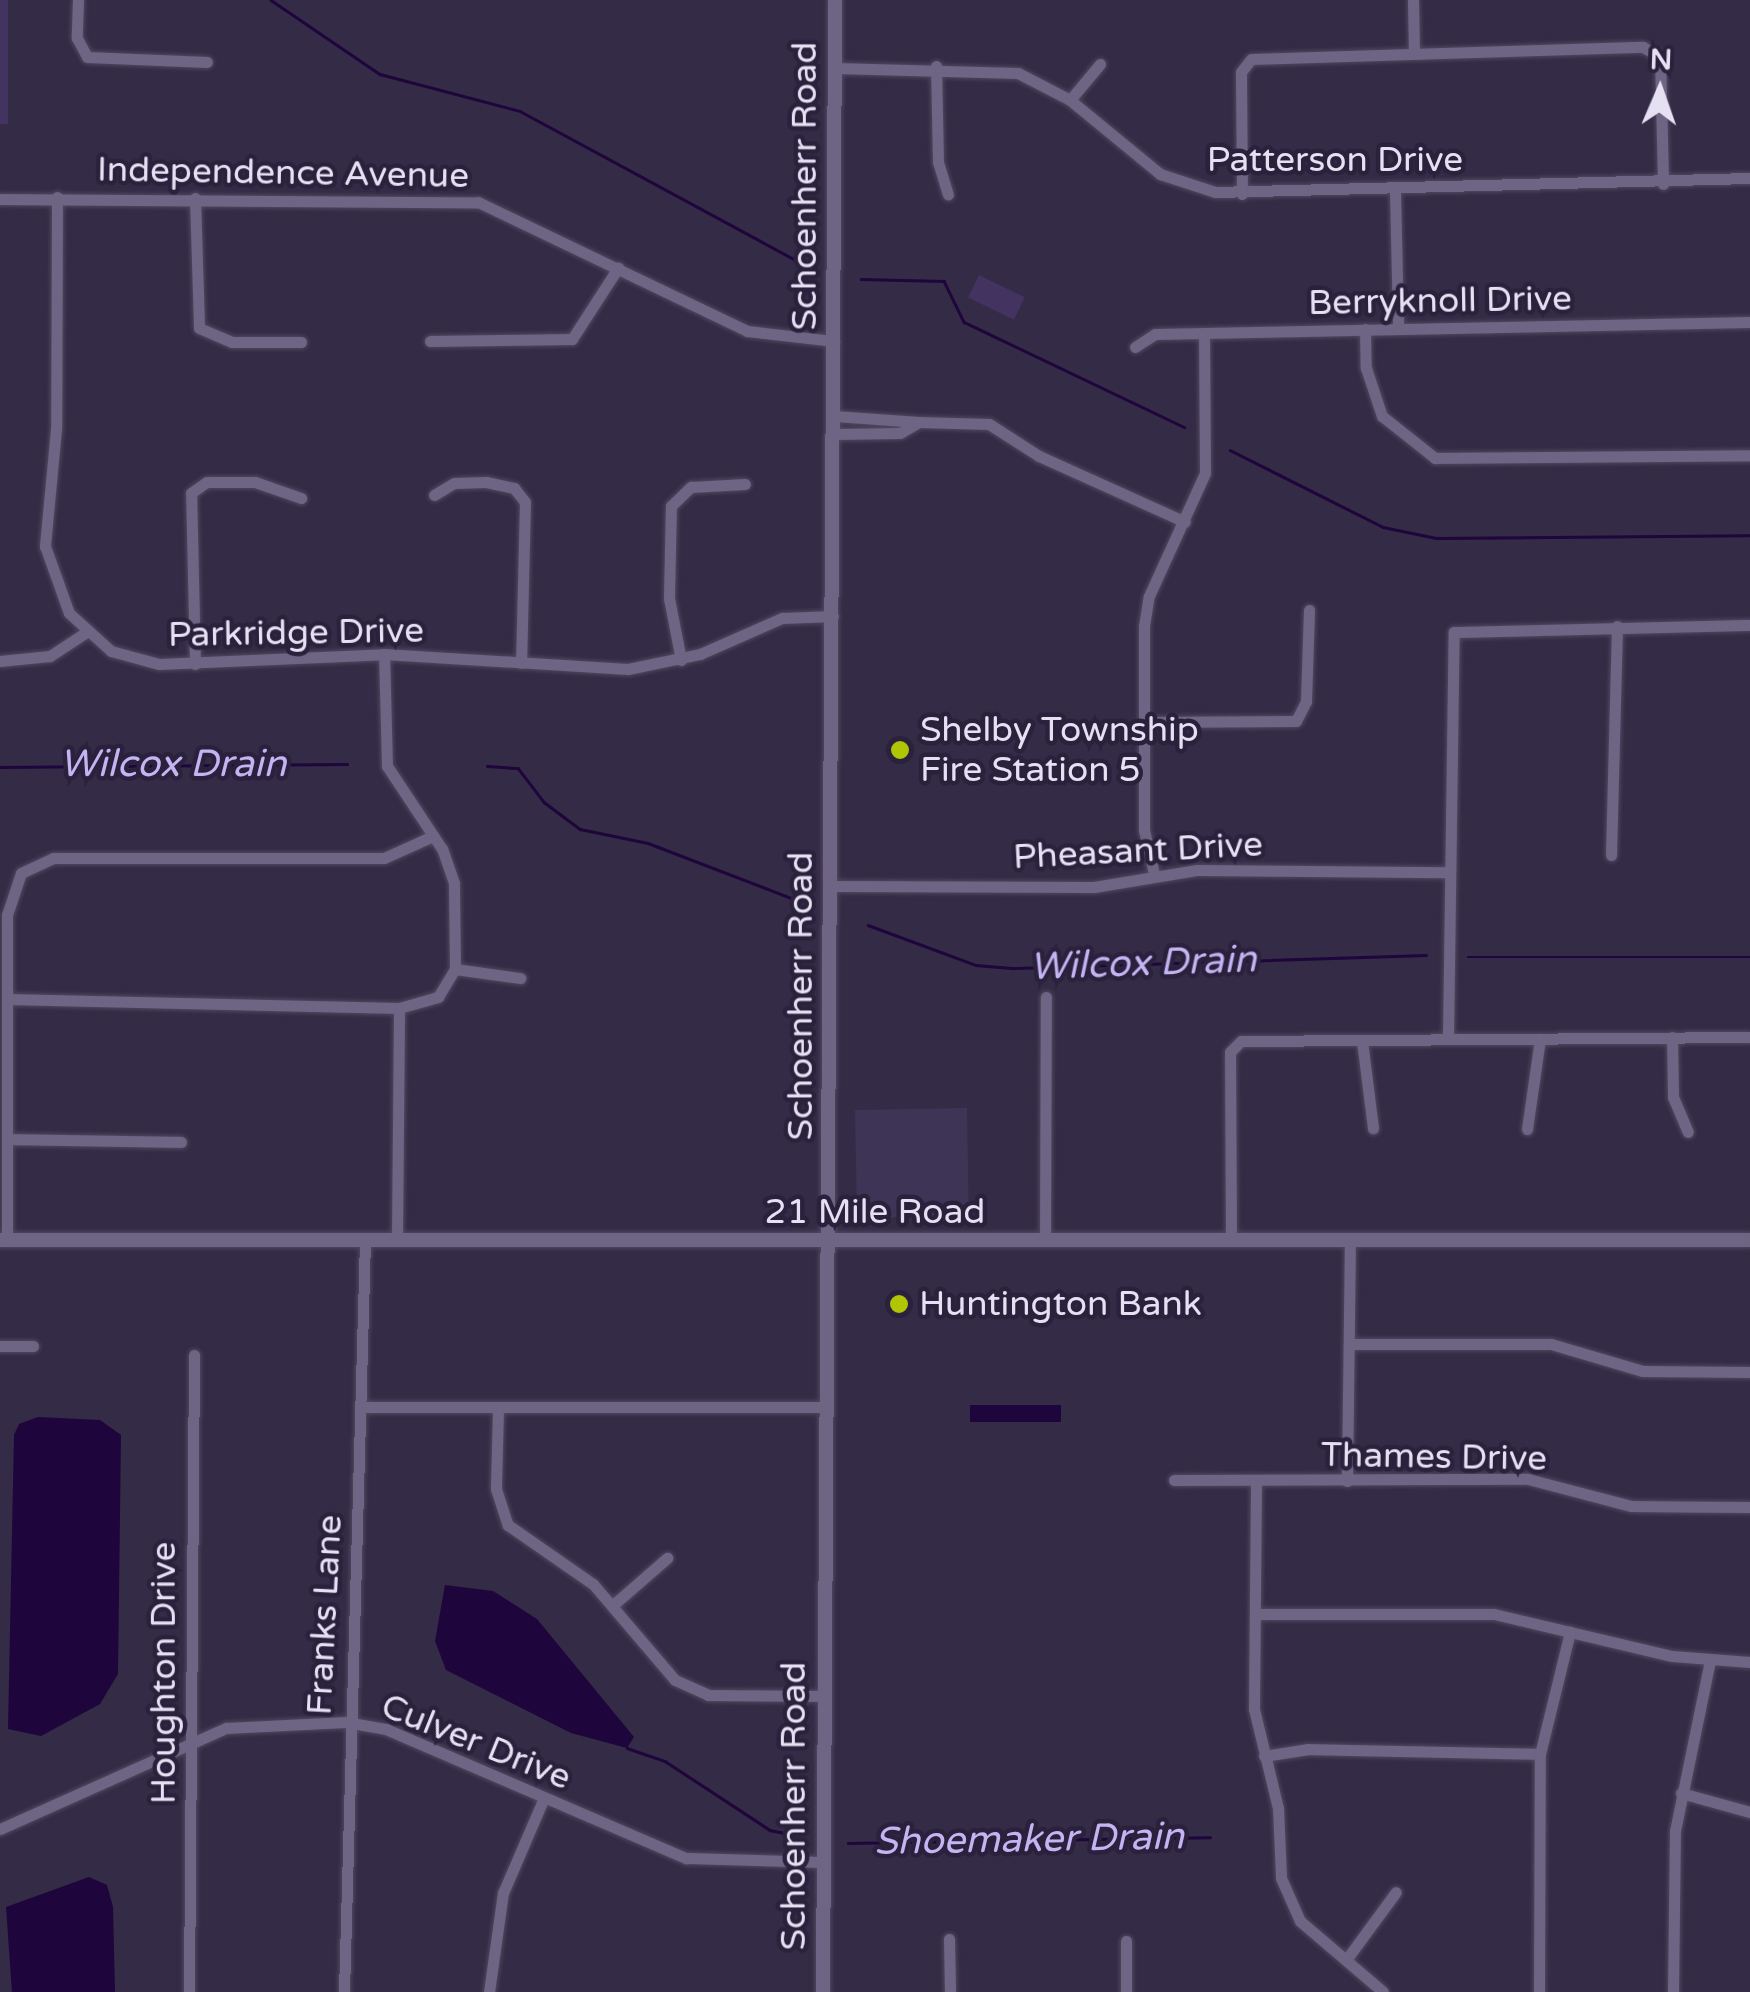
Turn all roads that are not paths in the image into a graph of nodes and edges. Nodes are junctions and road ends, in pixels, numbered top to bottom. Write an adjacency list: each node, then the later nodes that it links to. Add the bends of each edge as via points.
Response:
1 (78, 0): 5 (street, via 79,52)
2 (836, 0): 8 (street, Schoenherr Road)
3 (1413, 0): 4 (street)
4 (1414, 53): 11 (street, via 1654,50); 13 (street, via 1246,62)
5 (207, 62)
6 (1100, 64): 9 (street)
7 (936, 66): 8 (street, Patterson Drive); 9 (street, Patterson Drive, via 1008,71); 14 (street, via 938,162)
8 (835, 68): 23 (street, Schoenherr Road)
9 (1070, 100): 13 (street, Patterson Drive, via 1160,174)
10 (1750, 178): 11 (street, Patterson Drive)
11 (1663, 184): 12 (street, Patterson Drive)
12 (1395, 191): 13 (street, Patterson Drive); 20 (street)
13 (1242, 194)
14 (948, 196)
15 (0, 198): 16 (street, Independence Avenue)
16 (57, 198): 17 (street, Independence Avenue); 39 (street, Parkridge Drive, via 56,430 45,546 60,598)
17 (195, 198): 18 (street, Independence Avenue, via 478,202); 24 (street, via 198,328 232,342)
18 (618, 268): 23 (street, Independence Avenue, via 747,331); 25 (street, via 572,339)
19 (1750, 322): 20 (street, Berryknoll Drive)
20 (1398, 328): 21 (street, Berryknoll Drive)
21 (1365, 329): 22 (street, Berryknoll Drive); 30 (street, via 1366,368 1382,416 1436,458)
22 (1204, 334): 26 (street, Berryknoll Drive, via 1155,334); 34 (street, via 1207,461)
23 (834, 341): 27 (street, Schoenherr Road)
24 (301, 342)
25 (430, 342)
26 (1135, 347)
27 (834, 416): 28 (street); 29 (street, Schoenherr Road)
28 (918, 422): 29 (street, via 900,433); 34 (street, via 989,424 1038,456)
29 (834, 434): 36 (street, Schoenherr Road)
30 (1750, 455)
31 (745, 484): 41 (street, via 691,487 671,506 669,598)
32 (434, 495): 43 (street, via 454,483 500,483 525,502)
33 (300, 498): 44 (street, via 255,482 207,482 190,493)
34 (1185, 522): 45 (street, via 1146,609)
35 (1309, 610): 45 (street, via 1300,718)
36 (832, 616): 41 (street, Parkridge Drive, via 774,620); 50 (street, Schoenherr Road)
37 (1750, 625): 38 (street)
38 (1617, 626): 47 (street); 48 (street, via 1454,632)
39 (85, 632): 42 (street, via 50,656); 44 (street, Parkridge Drive, via 134,660)
40 (384, 654): 43 (street, Parkridge Drive); 44 (street, Parkridge Drive); 46 (street, via 387,766)
41 (681, 660): 43 (street, Parkridge Drive, via 628,670)
42 (0, 661)
43 (521, 662)
44 (195, 664)
45 (1144, 722): 49 (street, via 1144,830)
46 (433, 836): 51 (street, via 454,883); 54 (street, via 394,858 52,858 20,872 9,898)
47 (1611, 855)
48 (1447, 872): 49 (street, Pheasant Drive); 58 (street)
49 (1154, 874): 50 (street, Pheasant Drive, via 1094,887)
50 (832, 886): 73 (street, Schoenherr Road)
51 (455, 969): 52 (street); 55 (street, via 438,997)
52 (520, 978)
53 (1046, 997): 71 (street)
54 (7, 999): 55 (street); 64 (street)
55 (399, 1008): 72 (street)
56 (1672, 1037): 57 (street); 59 (street); 63 (street, via 1673,1097)
57 (1750, 1037)
58 (1448, 1038): 59 (street); 60 (street)
59 (1540, 1039): 62 (street)
60 (1362, 1041): 61 (street); 67 (street, via 1241,1041 1230,1052)
61 (1373, 1128)
62 (1527, 1129)
63 (1688, 1132)
64 (8, 1139): 65 (street); 66 (street)
65 (181, 1142)
66 (3, 1240): 70 (street, 21 Mile Road)
67 (1232, 1240): 68 (street, 21 Mile Road); 71 (street, 21 Mile Road)
68 (1350, 1240): 69 (street, 21 Mile Road); 74 (street)
69 (1750, 1240)
70 (365, 1241): 72 (street, 21 Mile Road); 79 (street, Franks Lane)
71 (1045, 1241): 73 (street, 21 Mile Road)
72 (397, 1242): 73 (street, 21 Mile Road)
73 (829, 1243): 80 (street, Schoenherr Road)
74 (1349, 1344): 78 (street, via 1551,1344 1643,1370); 84 (street)
75 (0, 1346): 76 (street)
76 (33, 1346)
77 (194, 1355): 94 (street, Houghton Drive)
78 (1750, 1372)
79 (360, 1407): 81 (street); 93 (street, Franks Lane)
80 (828, 1407): 81 (street); 92 (street, Schoenherr Road)
81 (498, 1410): 87 (street, via 501,1514)
82 (1174, 1480): 83 (street, Thames Drive)
83 (1256, 1481): 84 (street, Thames Drive); 88 (street)
84 (1347, 1481): 85 (street, Thames Drive, via 1528,1479 1617,1504)
85 (1750, 1507)
86 (667, 1558): 87 (street)
87 (612, 1605): 92 (street, via 692,1690)
88 (1255, 1614): 89 (street, via 1494,1614); 96 (street, via 1254,1709)
89 (1570, 1632): 90 (street); 95 (street)
90 (1710, 1661): 91 (street); 97 (street)
91 (1750, 1662)
92 (825, 1696): 101 (street, Schoenherr Road)
93 (346, 1722): 94 (street, Culver Drive, via 236,1725); 98 (street, Culver Drive, via 386,1729); 107 (street, Franks Lane)
94 (191, 1744): 100 (street, Culver Drive); 106 (street, Houghton Drive)
95 (1540, 1754): 96 (street, via 1308,1749); 113 (street)
96 (1264, 1756): 105 (street, via 1287,1897 1300,1921)
97 (1681, 1793): 99 (street); 114 (street)
98 (544, 1798): 101 (street, Culver Drive, via 686,1858); 108 (street, via 503,1893)
99 (1750, 1812)
100 (0, 1830)
101 (824, 1862): 109 (street, Schoenherr Road)
102 (1396, 1892): 105 (street)
103 (949, 1939): 110 (street)
104 (1126, 1941): 111 (street)
105 (1346, 1960): 112 (street)
106 (190, 1992)
107 (344, 1992)
108 (489, 1992)
109 (823, 1992)
110 (950, 1992)
111 (1126, 1992)
112 (1384, 1992)
113 (1539, 1992)
114 (1673, 1992)

